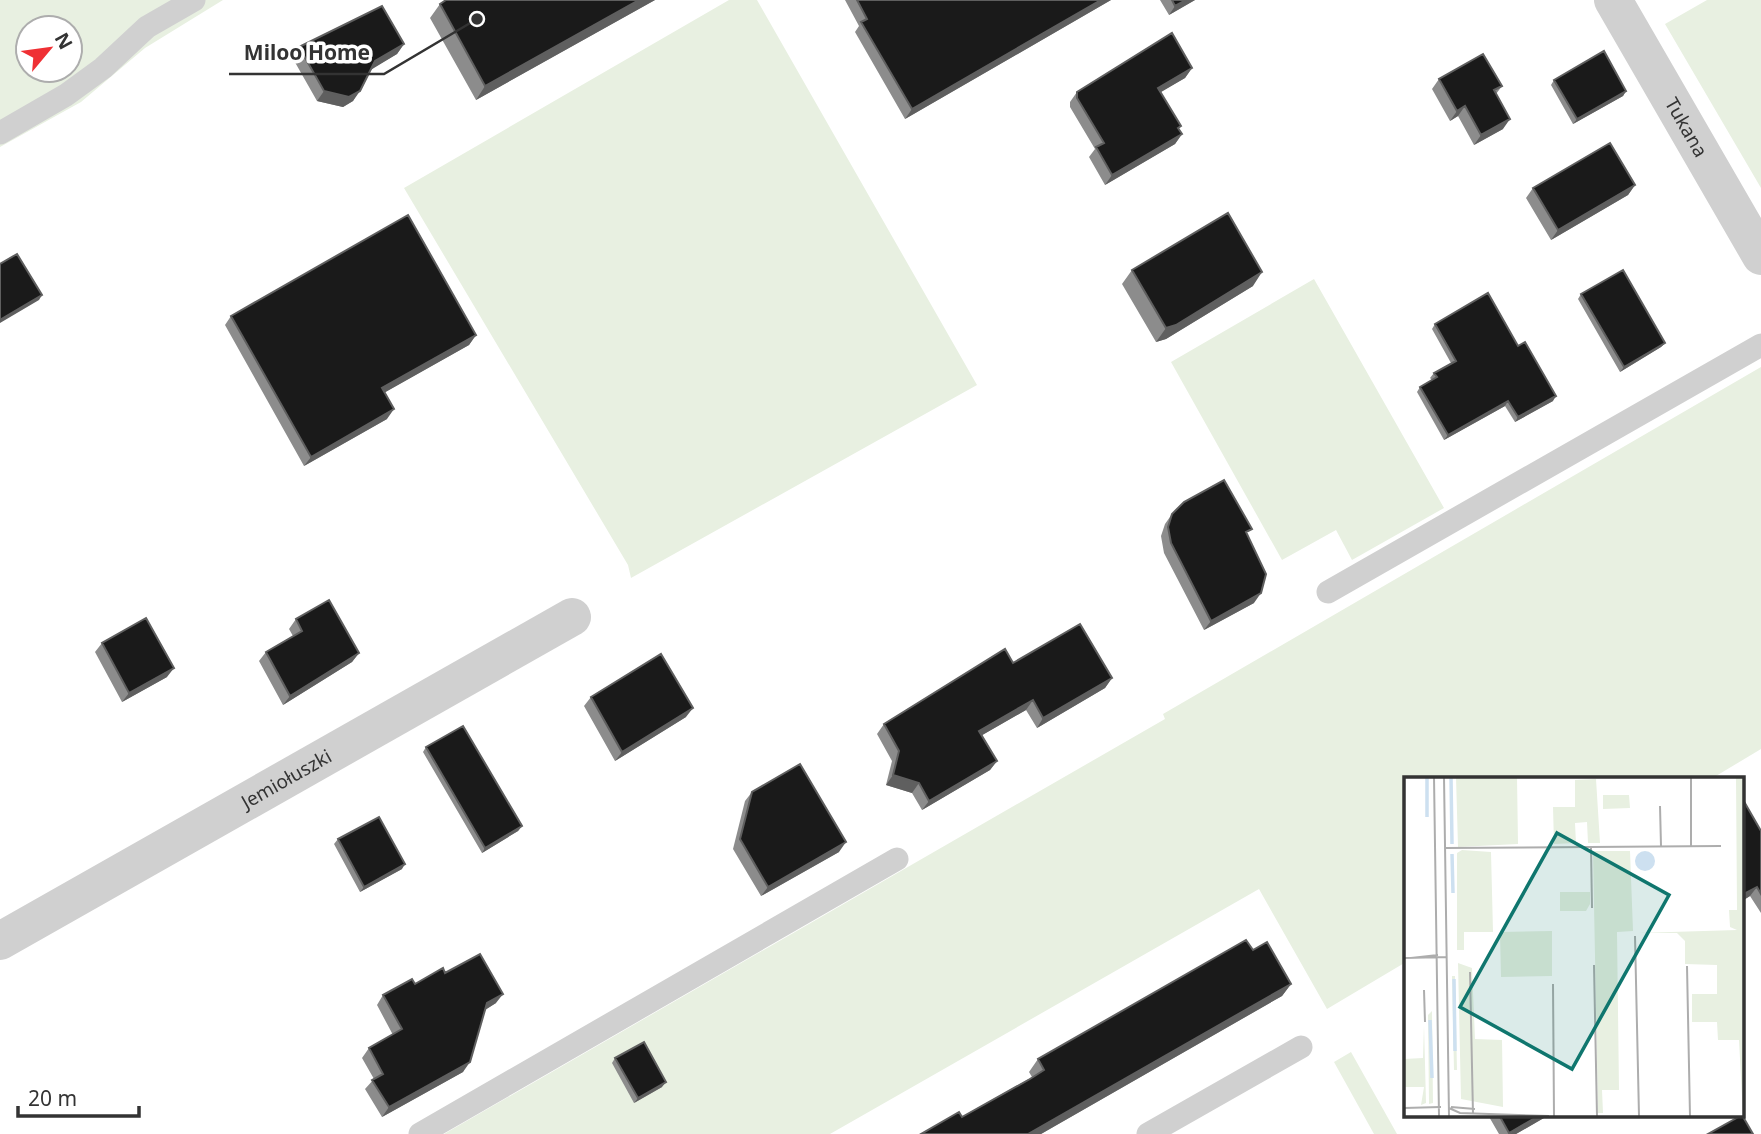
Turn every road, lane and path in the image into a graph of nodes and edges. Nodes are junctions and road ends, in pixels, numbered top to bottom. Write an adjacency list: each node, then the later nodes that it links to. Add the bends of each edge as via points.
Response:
1 (194, 0): 3 (lane, via 147,27 103,68 66,94)
2 (1613, 0): 4 (street, Tukana)
3 (0, 133)
4 (1761, 256)
5 (1761, 345): 6 (lane)
6 (1328, 592)
7 (572, 617): 9 (street, Jemiołuszki)
8 (897, 859): 11 (lane)
9 (0, 941)
10 (1301, 1046): 12 (lane)
11 (420, 1134)
12 (1148, 1134)

